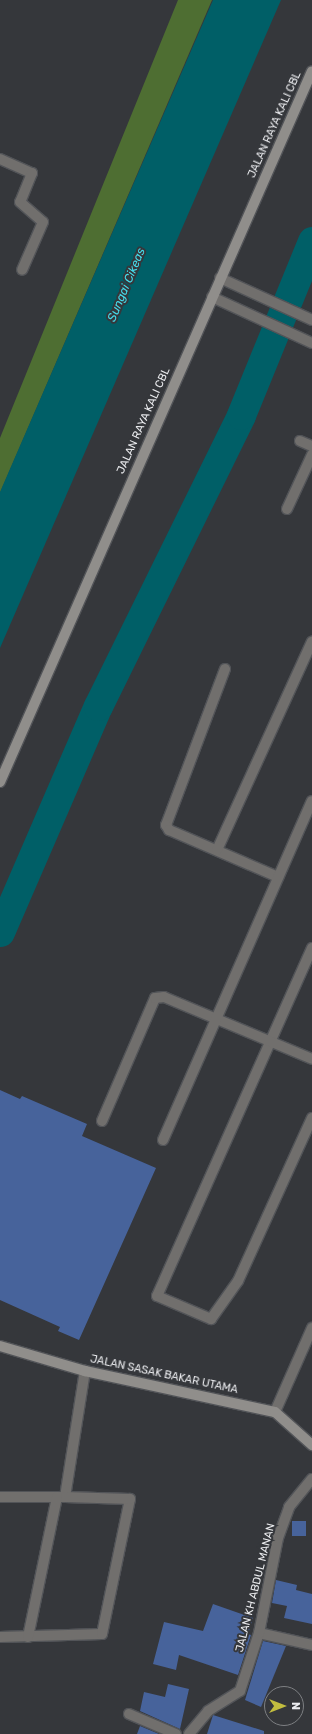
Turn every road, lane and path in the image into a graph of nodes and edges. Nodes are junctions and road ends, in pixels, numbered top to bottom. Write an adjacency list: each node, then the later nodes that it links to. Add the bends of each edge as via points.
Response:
1 (312, 71): 4 (main road, JALAN RAYA KALI CBL)
2 (0, 159): 3 (street, via 32,173 20,202 43,222)
3 (22, 270)
4 (220, 278): 5 (main road, JALAN RAYA KALI CBL); 6 (street)
5 (212, 297): 7 (street); 14 (main road, JALAN RAYA KALI CBL)
6 (309, 319)
7 (312, 343)
8 (300, 440): 9 (street)
9 (312, 446)
10 (312, 455): 11 (street)
11 (287, 509)
12 (312, 642): 16 (street)
13 (225, 670): 16 (street, via 166,822 167,829)
14 (0, 782)
15 (312, 801): 17 (street)
16 (217, 850): 17 (street)
17 (278, 877): 19 (street)
18 (312, 948): 20 (street)
19 (216, 1020): 20 (street); 23 (street, via 164,997 153,1000); 24 (street)
20 (271, 1041): 21 (street); 22 (street, via 157,1296 211,1319 241,1273)
21 (312, 1059)
22 (312, 1118)
23 (102, 1121)
24 (163, 1140)
25 (312, 1328): 28 (street)
26 (0, 1346): 27 (main road, JALAN SASAK BAKAR UTAMA)
27 (85, 1371): 28 (main road, JALAN SASAK BAKAR UTAMA); 32 (street)
28 (275, 1412): 29 (main road, JALAN SASAK BAKAR UTAMA)
29 (312, 1445)
30 (312, 1479): 33 (street, JALAN KH ABDUL MANAN, via 289,1507)
31 (0, 1497): 32 (street)
32 (61, 1497): 35 (street); 35 (street, via 130,1499 102,1634)
33 (260, 1633): 36 (street); 39 (street, JALAN KH ABDUL MANAN, via 240,1690 203,1715)
34 (0, 1638): 35 (street)
35 (28, 1638)
36 (312, 1645)
37 (129, 1714): 38 (street)
38 (176, 1734)
39 (189, 1734)

